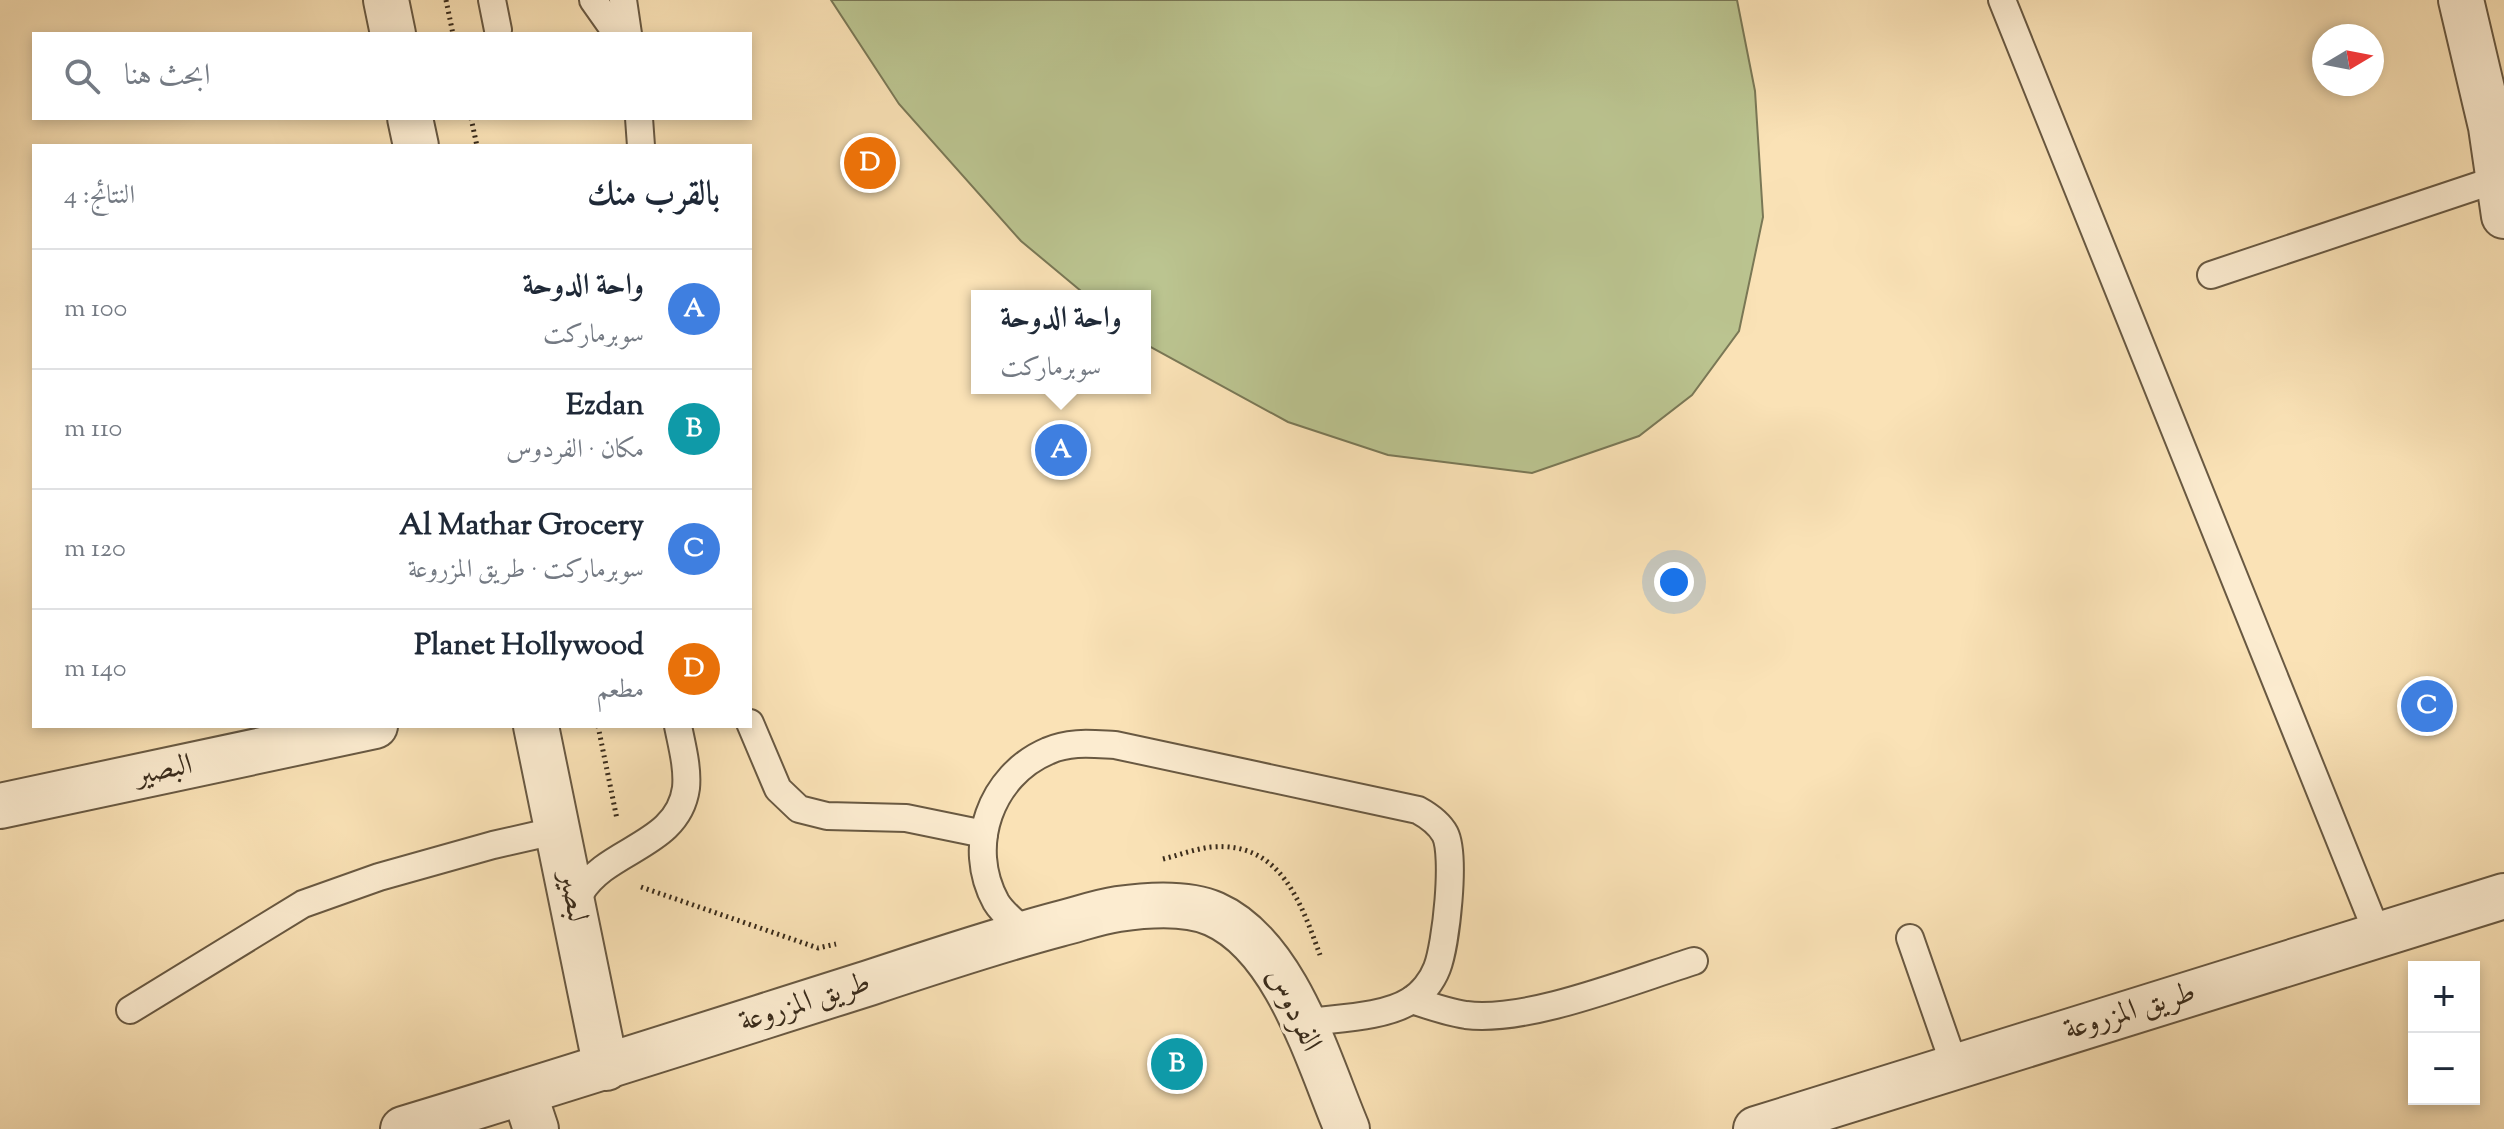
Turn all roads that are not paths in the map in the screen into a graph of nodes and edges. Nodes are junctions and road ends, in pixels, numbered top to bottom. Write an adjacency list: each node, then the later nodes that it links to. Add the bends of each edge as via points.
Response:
1 (386, 0): 8 (street)
2 (492, 0): 7 (lane)
3 (593, 0): 9 (lane)
4 (623, 0): 10 (lane)
5 (2002, 0): 28 (lane, via 2068,183)
6 (2461, 0): 15 (street, via 2481,75)
7 (498, 30)
8 (393, 32)
9 (616, 32)
10 (628, 32)
11 (410, 120): 13 (street)
12 (639, 120): 14 (lane)
13 (416, 144)
14 (641, 144)
15 (2502, 194): 16 (lane)
16 (2211, 275)
17 (366, 728): 21 (street, البصير)
18 (536, 728): 22 (street, لبصير)
19 (678, 728): 25 (lane, via 686,770 673,821 582,890)
20 (752, 728): 23 (lane, via 778,789 799,809 827,816 906,818)
21 (0, 806)
22 (559, 830): 25 (street, لبصير); 32 (lane, via 379,877 303,904)
23 (984, 834): 27 (lane, via 983,856 996,902); 31 (lane, via 989,812 1013,774 1031,760 1073,744 1115,745 1418,810 1445,834 1451,870 1437,969)
24 (2504, 896): 28 (street, طريق المزروعة)
25 (574, 909): 35 (street, لبصير)
26 (1212, 912): 27 (street, طريق المزروعة, via 1185,907 1117,909); 33 (street, الفردوس, via 1268,958)
27 (1026, 933): 35 (street, طريق المزروعة)
28 (2378, 935): 34 (street, طريق المزروعة)
29 (1910, 938): 34 (lane)
30 (1694, 961): 31 (lane, via 1553,1005 1497,1015 1468,1015)
31 (1412, 1000): 33 (lane, via 1394,1009)
32 (130, 1010)
33 (1302, 1023): 38 (street, الفردوس)
34 (1955, 1067): 39 (street, طريق المزروعة)
35 (606, 1068): 36 (street, طريق المزروعة)
36 (530, 1111): 37 (street, طريق المزروعة)
37 (403, 1129)
38 (1347, 1129)
39 (1756, 1129)

